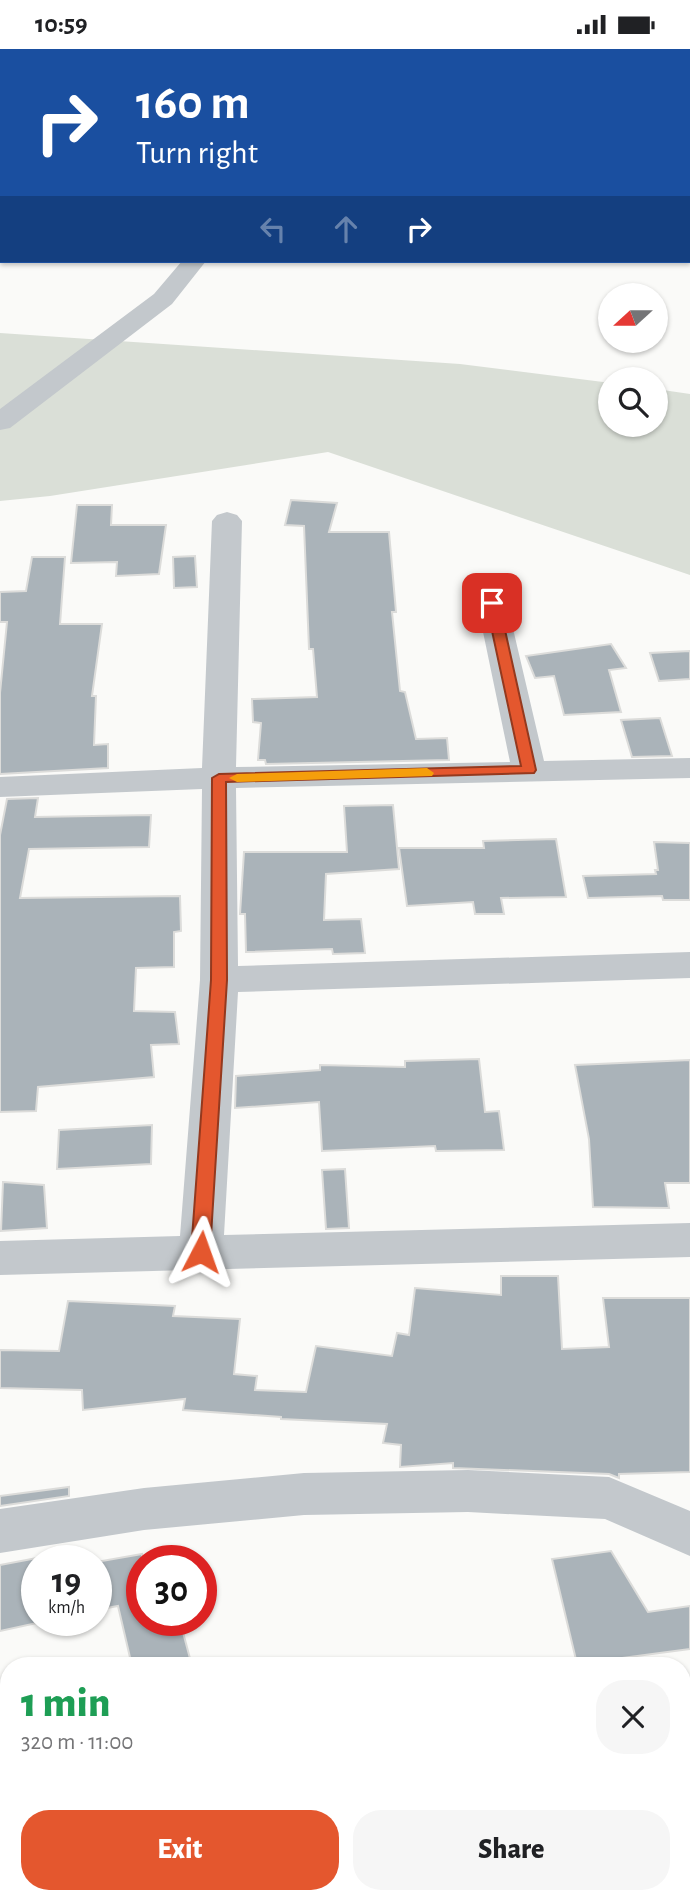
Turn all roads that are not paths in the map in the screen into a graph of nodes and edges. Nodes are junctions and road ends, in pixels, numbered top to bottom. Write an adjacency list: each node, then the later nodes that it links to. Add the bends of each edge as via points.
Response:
1 (192, 263): 2 (street, via 163,299)
2 (0, 422)
3 (227, 521): 7 (street)
4 (492, 603): 6 (street)
5 (690, 768): 6 (street)
6 (528, 770): 7 (street)
7 (219, 778): 8 (street); 10 (street)
8 (0, 787)
9 (690, 965): 10 (street)
10 (219, 980): 12 (street)
11 (690, 1240): 12 (street)
12 (201, 1252): 13 (street)
13 (0, 1258)
14 (0, 1531): 15 (street, via 144,1509 304,1494 468,1491 609,1498)
15 (690, 1534)

